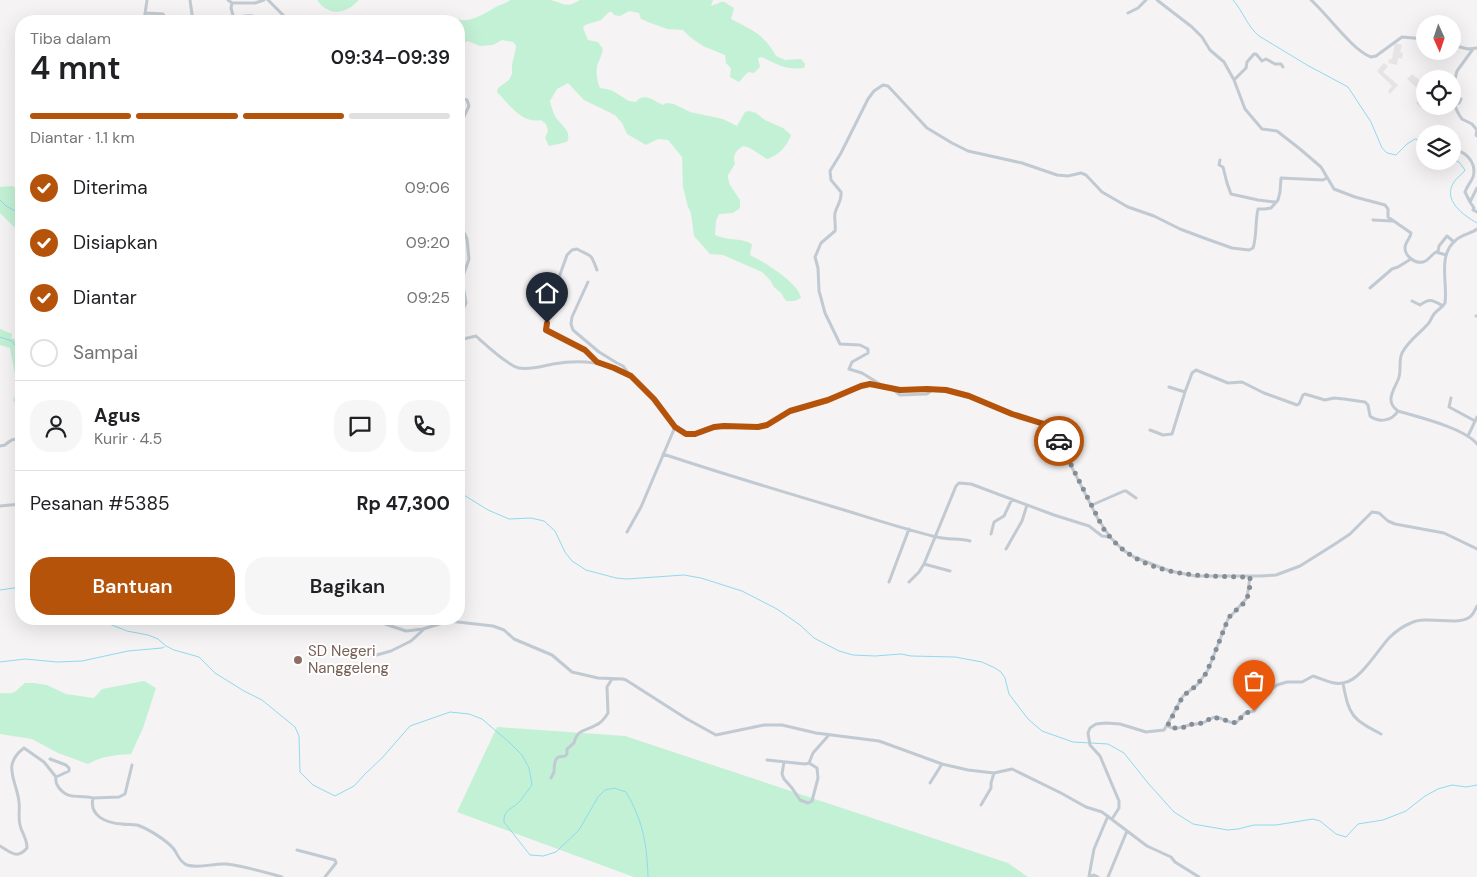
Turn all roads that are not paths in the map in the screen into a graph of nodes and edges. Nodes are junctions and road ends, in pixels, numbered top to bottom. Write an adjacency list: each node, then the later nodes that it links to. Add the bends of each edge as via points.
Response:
1 (147, 0): 9 (street)
2 (190, 0): 12 (street)
3 (228, 0): 8 (street)
4 (266, 0): 8 (street); 14 (street)
5 (1146, 0): 10 (street)
6 (1157, 0): 20 (street, via 1198,32 1210,50 1227,65)
7 (1311, 0): 15 (street, via 1359,50 1371,57 1402,37)
8 (232, 3): 13 (street)
9 (145, 13): 11 (street)
10 (1128, 13)
11 (164, 15)
12 (192, 15)
13 (233, 15)
14 (282, 15)
15 (1416, 38)
16 (1461, 46): 17 (street)
17 (1475, 48): 19 (street)
18 (1283, 67): 20 (street, via 1266,59 1262,61 1254,54)
19 (1458, 70)
20 (1234, 80): 27 (street, via 1245,109 1260,128 1280,132 1320,165)
21 (465, 100): 22 (street, via 469,106)
22 (465, 114)
23 (1460, 115): 24 (street, via 1476,127)
24 (1477, 136)
25 (1461, 152): 30 (street, via 1473,164 1472,178 1465,192)
26 (1220, 160): 29 (street, via 1219,165 1223,167 1232,194)
27 (1327, 178): 29 (street, via 1283,177 1280,196); 33 (street, via 1334,189 1385,205 1388,217)
28 (1477, 188): 30 (street)
29 (1275, 202): 50 (street, via 1271,208 1258,209 1253,248 1232,248 1115,200 1086,175 1056,174 960,147 927,128 888,86 883,85 868,99 830,171 831,180 841,192 840,202 835,215 835,230 821,243 815,257 821,298 840,344 860,345 868,350 852,362 850,369)
30 (1470, 202): 31 (street)
31 (1477, 212)
32 (1373, 220): 33 (street)
33 (1393, 221): 39 (street, via 1411,233 1405,248)
34 (1477, 229): 36 (street)
35 (465, 237): 40 (street, via 469,259)
36 (1454, 242): 37 (street, via 1447,236); 38 (street)
37 (1438, 252): 38 (street); 39 (street, via 1423,262)
38 (1446, 255): 45 (street)
39 (1411, 259): 43 (street, via 1392,269)
40 (465, 270)
41 (597, 270): 47 (street, via 591,255 577,249 567,255 552,297 546,330 585,350)
42 (588, 282): 48 (street, via 574,309 571,328 599,352 623,366)
43 (1370, 288)
44 (1412, 300): 45 (street, via 1420,305 1427,300)
45 (1443, 306): 53 (street, via 1402,354 1399,378 1391,397 1392,406)
46 (465, 339): 47 (street, via 476,336 510,364 520,368 562,362)
47 (597, 362): 48 (street)
48 (631, 376): 56 (street)
49 (1168, 387): 51 (street)
50 (886, 388): 56 (street, via 861,386 790,411 758,427 720,426 692,435); 67 (street, via 946,390 1044,424 1059,442)
51 (1185, 392): 53 (street, via 1196,370 1228,383 1242,382 1297,405 1305,394 1325,400 1340,398 1364,402 1374,419 1390,419); 57 (street, via 1172,434)
52 (1451, 398): 55 (street, via 1449,407)
53 (1398, 411): 58 (street)
54 (1477, 417): 55 (street)
55 (1475, 421): 58 (street)
56 (675, 427): 62 (street)
57 (1150, 430)
58 (1468, 436): 60 (street)
59 (15, 439): 61 (street)
60 (1477, 444)
61 (0, 446)
62 (663, 454): 69 (street); 70 (street)
63 (1136, 498): 67 (street, via 1126,490)
64 (1012, 499): 66 (street); 71 (street, via 1004,516 994,522); 72 (street, via 972,484 959,483)
65 (15, 505): 68 (street)
66 (1027, 505): 73 (street, via 1086,525 1102,536); 76 (street)
67 (1092, 505): 73 (street)
68 (0, 506)
69 (909, 529): 72 (street); 80 (street)
70 (627, 532)
71 (991, 534)
72 (936, 536): 74 (street); 77 (street)
73 (1110, 537): 79 (street, via 1134,557 1170,571 1195,576)
74 (970, 541)
75 (1477, 548): 79 (street, via 1444,534 1395,524 1374,512 1340,541 1300,566 1280,574)
76 (1006, 549)
77 (924, 564): 78 (street); 81 (street)
78 (950, 571)
79 (1250, 577): 90 (street, via 1247,598 1228,619 1208,670 1183,696)
80 (889, 582)
81 (909, 582)
82 (1477, 606): 89 (street, via 1468,618 1454,621 1422,619 1408,624 1390,637 1356,677)
83 (465, 623): 88 (street, via 504,630 514,639 552,655 572,672)
84 (388, 625): 86 (street, via 406,631)
85 (438, 625): 86 (street)
86 (424, 629): 87 (street, via 391,651 373,656)
87 (362, 651)
88 (612, 679): 92 (street, via 626,680 716,734 772,724); 101 (street, via 608,687 608,713 594,726 580,732 567,749 567,754 556,759)
89 (1343, 683): 90 (street, via 1313,676 1302,682 1282,683 1269,691 1254,711 1245,713 1236,723 1213,717 1183,728); 91 (street, via 1352,716)
90 (1168, 725): 106 (street, via 1164,730 1146,732 1120,724 1091,726 1088,733 1090,744 1100,756 1119,801 1119,808)
91 (1381, 734)
92 (828, 735): 96 (street); 97 (street, via 886,742)
93 (50, 759): 100 (street, via 69,768)
94 (767, 760): 95 (street)
95 (784, 762): 96 (street); 96 (street, via 784,779 800,800 808,803 812,801 818,778 817,768)
96 (809, 763)
97 (942, 764): 99 (street); 102 (street)
98 (132, 765): 103 (street, via 125,794)
99 (994, 773): 104 (street, via 991,788); 105 (street, via 1014,770)
100 (56, 777): 103 (street, via 55,782 68,796); 108 (street, via 39,758 24,748 21,750 11,769 27,848 16,854)
101 (550, 778)
102 (930, 783)
103 (93, 798): 110 (street, via 95,814 109,821 137,825 150,831 172,846 186,864 227,864)
104 (981, 805)
105 (1108, 816): 106 (street); 112 (street, via 1094,849)
106 (1112, 819): 107 (street)
107 (1127, 831): 114 (street); 115 (street)
108 (0, 846)
109 (297, 850): 111 (street, via 335,860)
110 (282, 877)
111 (325, 877)
112 (1089, 877): 113 (street)
113 (1098, 877)
114 (1108, 877)
115 (1200, 877)

